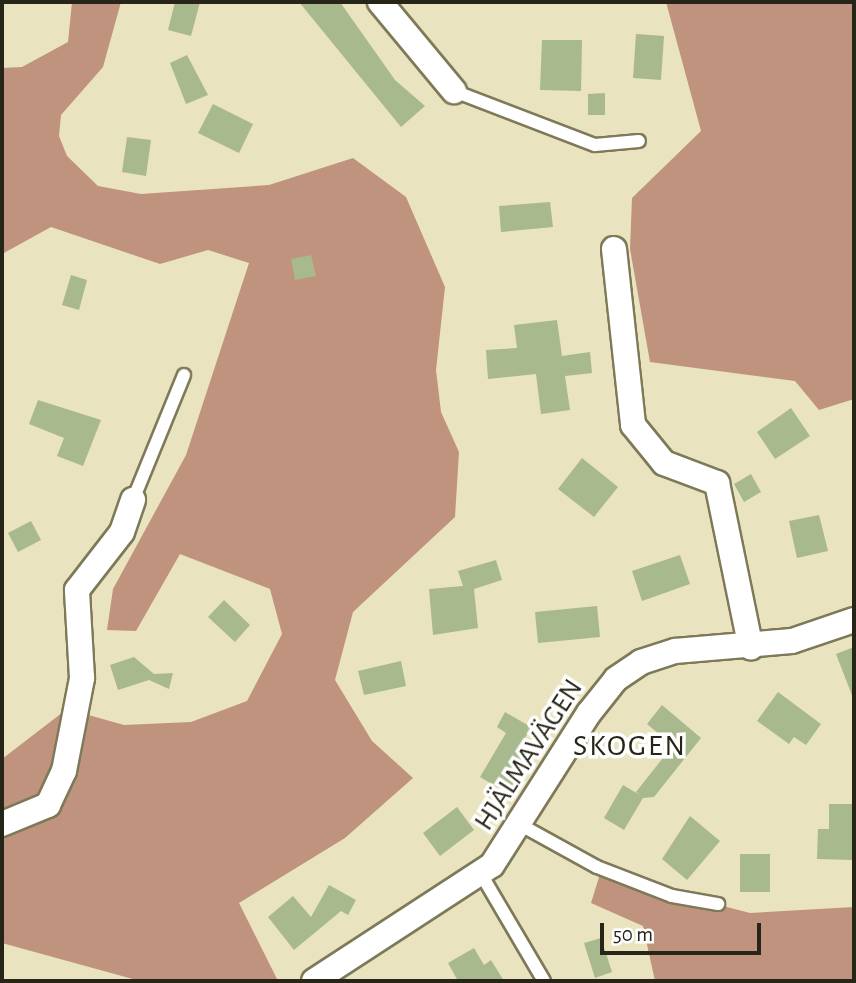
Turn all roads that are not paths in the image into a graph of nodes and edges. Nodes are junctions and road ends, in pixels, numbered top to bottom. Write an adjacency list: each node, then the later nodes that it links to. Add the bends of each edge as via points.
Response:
1 (380, 2): 2 (street)
2 (454, 91): 3 (lane, via 595,145)
3 (639, 141)
4 (614, 249): 8 (street, via 633,425 664,463 717,483)
5 (184, 375): 6 (lane)
6 (132, 500): 9 (street, via 122,533 76,590 82,678 64,771 48,805)
7 (854, 620): 8 (street, HJÄLMAVÄGEN)
8 (751, 648): 10 (street, HJÄLMAVÄGEN, via 675,651 616,679)
9 (2, 824)
10 (519, 824): 11 (street, HJÄLMAVÄGEN); 12 (lane, via 597,867 672,896)
11 (481, 874): 13 (street, HJÄLMAVÄGEN); 14 (lane, HJÄLMAVÄGEN)
12 (719, 904)
13 (314, 981)
14 (544, 981)

